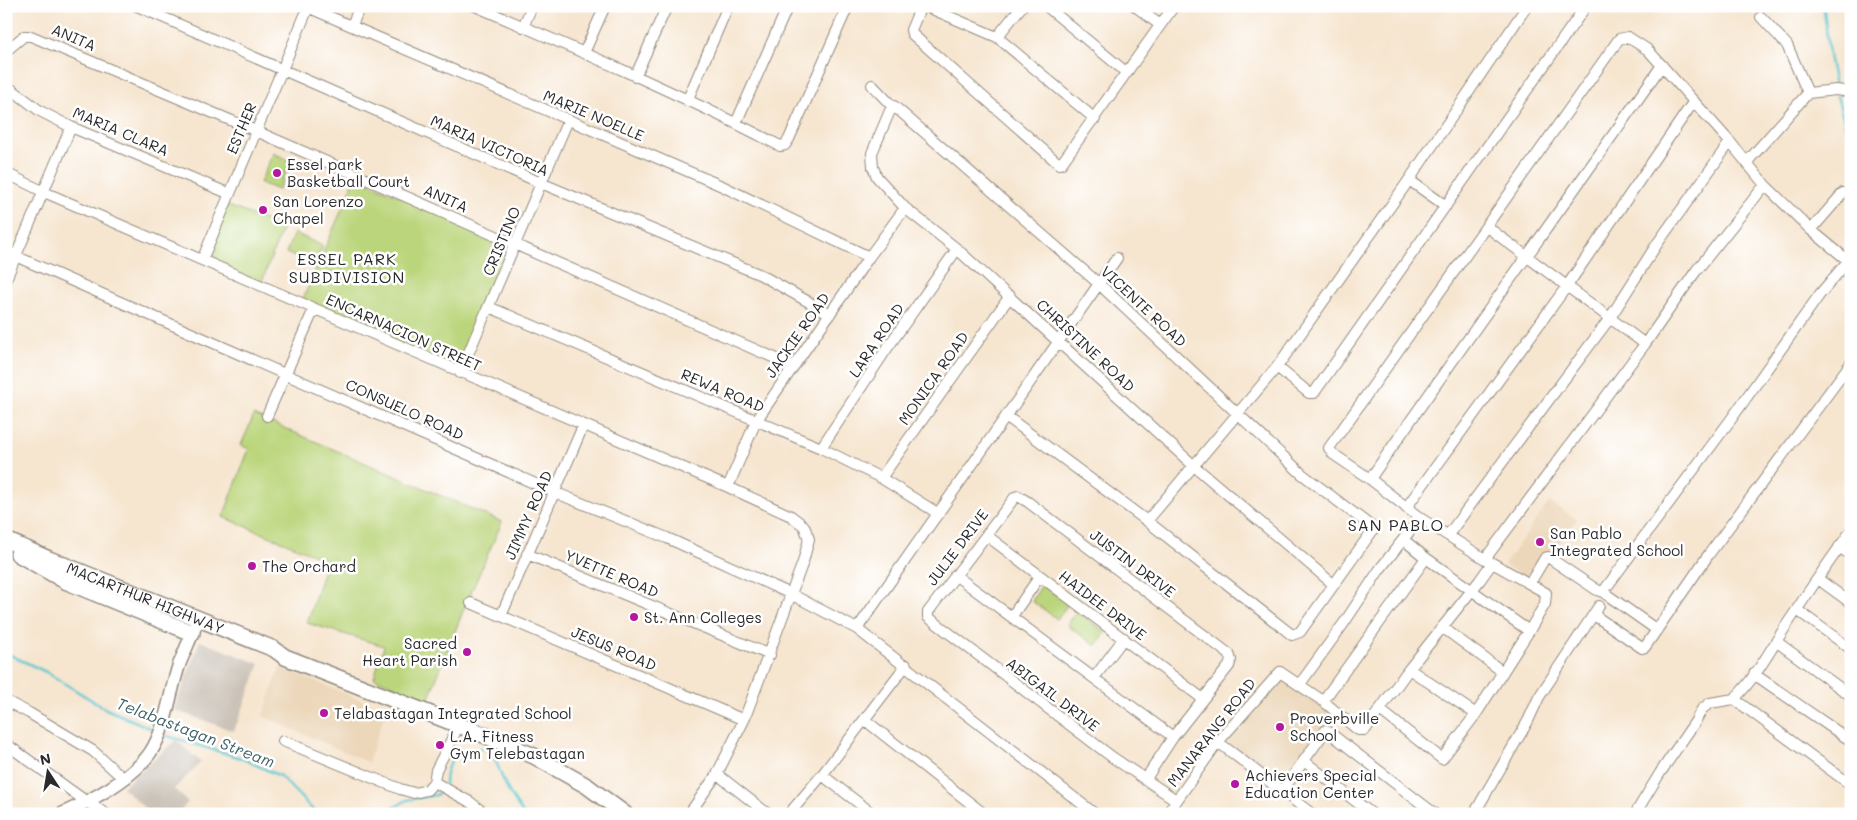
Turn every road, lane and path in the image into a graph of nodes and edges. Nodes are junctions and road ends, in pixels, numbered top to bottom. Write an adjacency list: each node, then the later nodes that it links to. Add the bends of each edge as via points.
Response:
1 (136, 6): 27 (street, MARIA VICTORIA)
2 (475, 6): 22 (street)
3 (532, 6): 22 (street)
4 (605, 6): 25 (street)
5 (668, 6): 29 (street)
6 (728, 6): 34 (street)
7 (788, 6): 39 (street)
8 (848, 6): 39 (street, via 785,145 780,146)
9 (921, 6): 37 (street, via 912,34 1059,164 1063,164)
10 (925, 6): 23 (street)
11 (1022, 6): 23 (street)
12 (1046, 6): 28 (street)
13 (1136, 6): 21 (street)
14 (1174, 6): 21 (street)
15 (1527, 6): 45 (street)
16 (1586, 6): 51 (street)
17 (306, 7): 20 (street, MARIE NOELLE); 27 (street, ESTHER)
18 (357, 7): 20 (street)
19 (1762, 17): 33 (street, via 1787,45)
20 (352, 25): 38 (street, MARIE NOELLE)
21 (1160, 26): 28 (street)
22 (523, 27): 25 (street)
23 (997, 37): 37 (street)
24 (6, 51): 41 (street, ANITA, via 24,36 31,36)
25 (584, 53): 29 (street)
26 (1662, 65): 35 (street); 53 (street, via 1648,50 1628,38 1619,39); 59 (street)
27 (283, 69): 41 (street, ESTHER); 46 (street, MARIA VICTORIA)
28 (1127, 73): 37 (street)
29 (636, 77): 34 (street)
30 (6, 85): 40 (street, MARIA CLARA, via 40,111)
31 (872, 85): 36 (street, VICENTE ROAD)
32 (1851, 92): 33 (street)
33 (1808, 93): 43 (street)
34 (687, 101): 39 (street)
35 (1694, 101): 42 (street); 65 (street)
36 (892, 106): 52 (street, CHRISTINE ROAD, via 871,161 878,177); 64 (street, VICENTE ROAD)
37 (1095, 119)
38 (568, 120): 46 (street, CRISTINO); 58 (street, MARIE NOELLE, via 722,186)
39 (736, 123)
40 (71, 127): 48 (street); 50 (street, MARIA CLARA)
41 (256, 131): 50 (street, ESTHER); 55 (street, ANITA)
42 (1730, 142): 43 (street); 70 (street, via 1657,244)
43 (1747, 162): 47 (street)
44 (6, 173): 48 (street, ENCARNACION STREET)
45 (1409, 180): 51 (street); 75 (street)
46 (540, 183): 55 (street, CRISTINO); 69 (street, MARIA VICTORIA, via 760,275)
47 (1765, 185): 54 (street); 72 (street, via 1696,271)
48 (44, 192): 57 (street); 61 (street, ENCARNACION STREET)
49 (1843, 193): 54 (street)
50 (230, 194): 61 (street, ESTHER)
51 (1446, 206): 75 (street, via 1314,393 1309,393)
52 (905, 208): 56 (street, CHRISTINE ROAD); 58 (street, JACKIE ROAD)
53 (1487, 227): 59 (street); 86 (street, via 1329,448 1332,454)
54 (1811, 230): 62 (street)
55 (515, 245): 67 (street, CRISTINO); 74 (street, ANITA)
56 (958, 249): 66 (street, CHRISTINE ROAD); 83 (street, LARA ROAD)
57 (11, 254): 63 (street); 76 (street, CONSUELO ROAD)
58 (869, 257): 69 (street, JACKIE ROAD)
59 (1527, 257): 65 (street); 86 (street)
60 (1117, 258): 64 (street)
61 (202, 260): 68 (street, ENCARNACION STREET)
62 (1849, 262): 110 (street, via 1820,294)
63 (6, 278)
64 (1098, 283): 71 (street); 78 (street, VICENTE ROAD)
65 (1567, 286): 70 (street); 90 (street)
66 (1010, 296): 71 (street, CHRISTINE ROAD); 85 (street, MONICA ROAD)
67 (489, 307): 77 (street, CRISTINO); 81 (street, REWA ROAD)
68 (314, 309): 76 (street); 77 (street, ENCARNACION STREET)
69 (830, 314): 74 (street, JACKIE ROAD)
70 (1610, 318): 72 (street); 96 (street)
71 (1058, 341): 80 (street); 84 (street, CHRISTINE ROAD)
72 (1645, 344): 103 (street)
73 (1851, 363): 121 (street, via 1714,547)
74 (793, 366): 81 (street, JACKIE ROAD)
75 (1277, 367): 78 (street)
76 (286, 373): 79 (street); 88 (street, CONSUELO ROAD)
77 (460, 373): 82 (street, ENCARNACION STREET)
78 (1239, 414): 84 (street); 108 (street, VICENTE ROAD, via 1302,474 1372,527 1373,530)
79 (267, 416)
80 (1006, 416): 91 (street); 93 (street)
81 (756, 421): 83 (street, REWA ROAD); 87 (street, JACKIE ROAD)
82 (582, 426): 87 (street, ENCARNACION STREET); 88 (street, JIMMY ROAD)
83 (821, 448): 85 (street, REWA ROAD)
84 (1193, 465): 93 (street); 108 (street, CHRISTINE ROAD)
85 (881, 478): 91 (street, REWA ROAD)
86 (1370, 479): 90 (street)
87 (728, 487): 111 (street, ENCARNACION STREET, via 791,516 804,526 809,539)
88 (554, 492): 100 (street, JIMMY ROAD); 111 (street, CONSUELO ROAD)
89 (1012, 498): 95 (street, JULIE DRIVE); 134 (street, JUSTIN DRIVE, via 1018,496 1028,502 1229,654 1229,666)
90 (1406, 508): 92 (street)
91 (939, 514): 120 (street)
92 (1420, 518): 96 (street); 97 (street)
93 (1147, 521): 108 (street, via 1292,635 1300,632)
94 (1851, 531): 99 (street)
95 (986, 535): 104 (street, JULIE DRIVE); 105 (street, HAIDEE DRIVE)
96 (1448, 535): 103 (street)
97 (1404, 540): 102 (street); 132 (street)
98 (8, 546): 118 (highway, MACARTHUR HIGHWAY, via 49,559)
99 (1840, 547): 101 (street); 106 (street)
100 (527, 554): 116 (street, JIMMY ROAD); 126 (street, YVETTE ROAD)
101 (1851, 555)
102 (1426, 558): 109 (street); 137 (street)
103 (1488, 561): 107 (street); 109 (street, via 1480,580)
104 (955, 575): 115 (street, JULIE DRIVE); 117 (street)
105 (1040, 576): 117 (street); 123 (street, HAIDEE DRIVE)
106 (1818, 579): 113 (street); 114 (street)
107 (1530, 583): 110 (street, via 1544,558 1548,557); 122 (street, via 1546,593 1547,599)
108 (1333, 584)
109 (1471, 589): 119 (street); 122 (street)
110 (1603, 592): 121 (street)
111 (791, 594): 120 (street, CONSUELO ROAD); 126 (street)
112 (471, 603): 116 (street, JESUS ROAD)
113 (1851, 603)
114 (1797, 610): 124 (street); 125 (street)
115 (927, 614): 152 (street, ABIGAIL DRIVE)
116 (501, 616): 140 (street, JESUS ROAD)
117 (1012, 616): 131 (street)
118 (195, 626): 142 (highway, MACARTHUR HIGHWAY, via 274,649 285,657); 151 (main road, via 157,739 144,760)
119 (1442, 627): 128 (street); 129 (street)
120 (858, 629): 127 (street, CONSUELO ROAD)
121 (1657, 630): 172 (street, via 1642,648 1597,611 1539,697 1528,722)
122 (1529, 631): 129 (street)
123 (1124, 638): 131 (street); 134 (street, HAIDEE DRIVE)
124 (1777, 642): 130 (street); 133 (street)
125 (1851, 649)
126 (770, 655): 140 (street)
127 (906, 665): 141 (street); 167 (street, CONSUELO ROAD)
128 (1408, 669): 138 (street); 139 (street)
129 (1503, 672): 139 (street)
130 (1754, 674): 135 (street); 145 (street)
131 (1094, 678): 143 (street)
132 (1300, 684): 137 (street); 146 (street, MANARANG ROAD, via 1280,672)
133 (1851, 696)
134 (1203, 699): 143 (street)
135 (1734, 699): 153 (street); 173 (street, via 1710,703 1702,709)
136 (6, 701): 151 (street, via 93,751)
137 (1323, 701): 138 (street, via 1361,731)
138 (1380, 710): 139 (street, via 1442,759)
139 (1476, 714)
140 (744, 720): 149 (street)
141 (865, 720): 150 (street); 166 (street)
142 (458, 725): 154 (street, via 436,770); 161 (highway, MACARTHUR HIGHWAY, via 553,766)
143 (1173, 737): 152 (street)
144 (283, 741): 154 (street, via 400,789 414,793)
145 (1851, 741)
146 (1218, 742): 155 (street); 156 (street, MANARANG ROAD)
147 (6, 744): 157 (street)
148 (1304, 760): 155 (street); 170 (street); 171 (street, via 1326,730 1329,731)
149 (717, 774): 162 (street); 163 (street)
150 (822, 775): 164 (street); 165 (street)
151 (124, 778): 157 (main road)
152 (1144, 780): 156 (street, ABIGAIL DRIVE)
153 (1851, 785)
154 (440, 786): 160 (street)
155 (1282, 791): 169 (street)
156 (1176, 800): 168 (street, MANARANG ROAD)
157 (87, 802): 158 (main road); 159 (street)
158 (62, 814)
159 (106, 814)
160 (485, 814)
161 (626, 814)
162 (689, 814)
163 (768, 814)
164 (789, 814)
165 (873, 814)
166 (984, 814)
167 (1095, 814)
168 (1167, 814)
169 (1312, 814)
170 (1372, 814)
171 (1435, 814)
172 (1474, 814)
173 (1635, 814)

